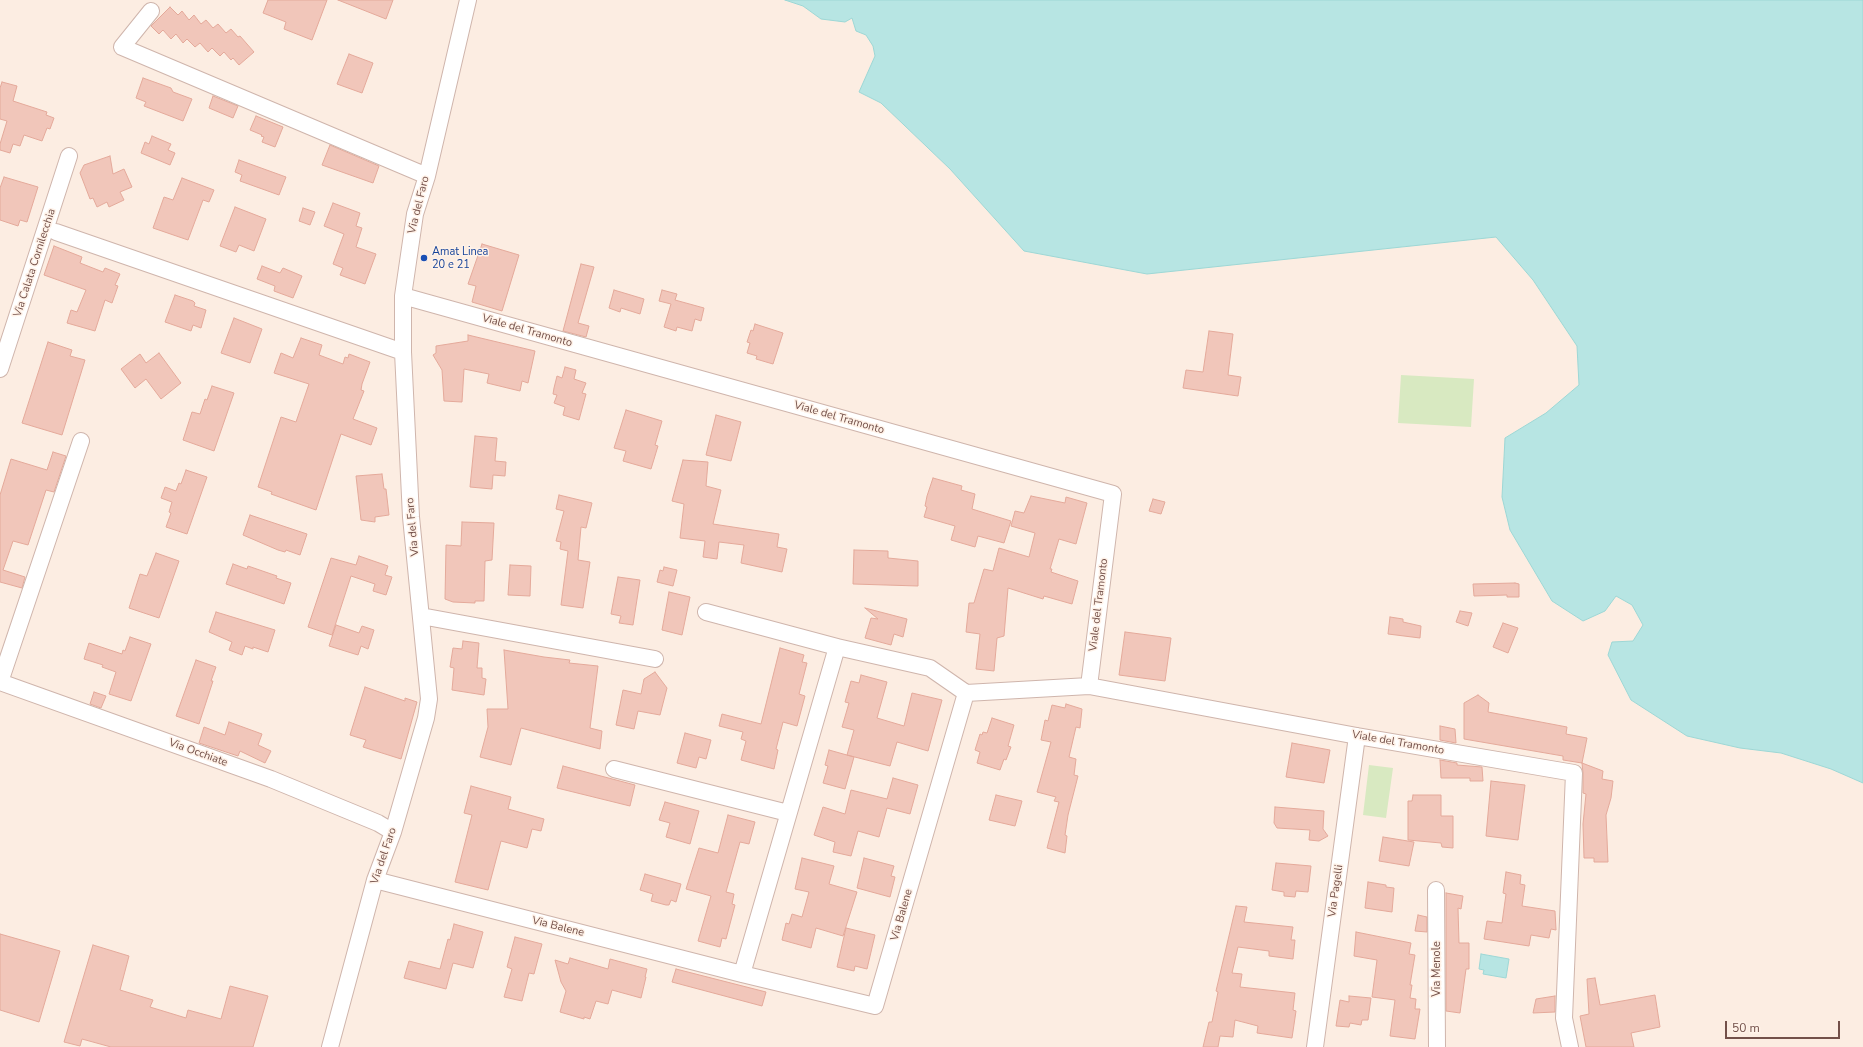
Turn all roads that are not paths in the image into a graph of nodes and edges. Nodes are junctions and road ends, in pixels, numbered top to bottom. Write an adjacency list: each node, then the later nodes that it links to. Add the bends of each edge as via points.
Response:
1 (467, 0): 4 (street, Via del Faro)
2 (151, 11): 4 (street, via 122,47)
3 (69, 156): 8 (street, Via Calata Cornilecchia)
4 (427, 176): 6 (street, Via del Faro, via 415,214)
5 (56, 232): 7 (street)
6 (403, 296): 7 (street, Via del Faro); 15 (street, Viale del Tramonto, via 1113,494)
7 (403, 352): 11 (street, Via del Faro, via 411,516)
8 (0, 369)
9 (81, 441): 14 (street)
10 (706, 612): 12 (street)
11 (421, 616): 13 (street); 20 (street, Via del Faro, via 429,699 426,718)
12 (837, 647): 16 (street, via 930,668); 19 (street)
13 (655, 659)
14 (0, 682): 20 (street, Via Occhiate, via 271,779 378,823)
15 (1089, 686): 16 (street); 17 (street, Viale del Tramonto)
16 (966, 693): 23 (street, Via Balene, via 875,1006)
17 (1357, 736): 24 (street, Via Pagelli); 27 (street, Viale del Tramonto, via 1574,773 1564,1018)
18 (614, 769): 19 (street)
19 (788, 813): 23 (street)
20 (393, 832): 21 (street, Via del Faro)
21 (375, 880): 23 (street, Via Balene); 25 (street, Via del Faro)
22 (1436, 890): 26 (street, Via Menole)
23 (742, 974)
24 (1318, 1046)
25 (330, 1047)
26 (1438, 1047)
27 (1570, 1047)

